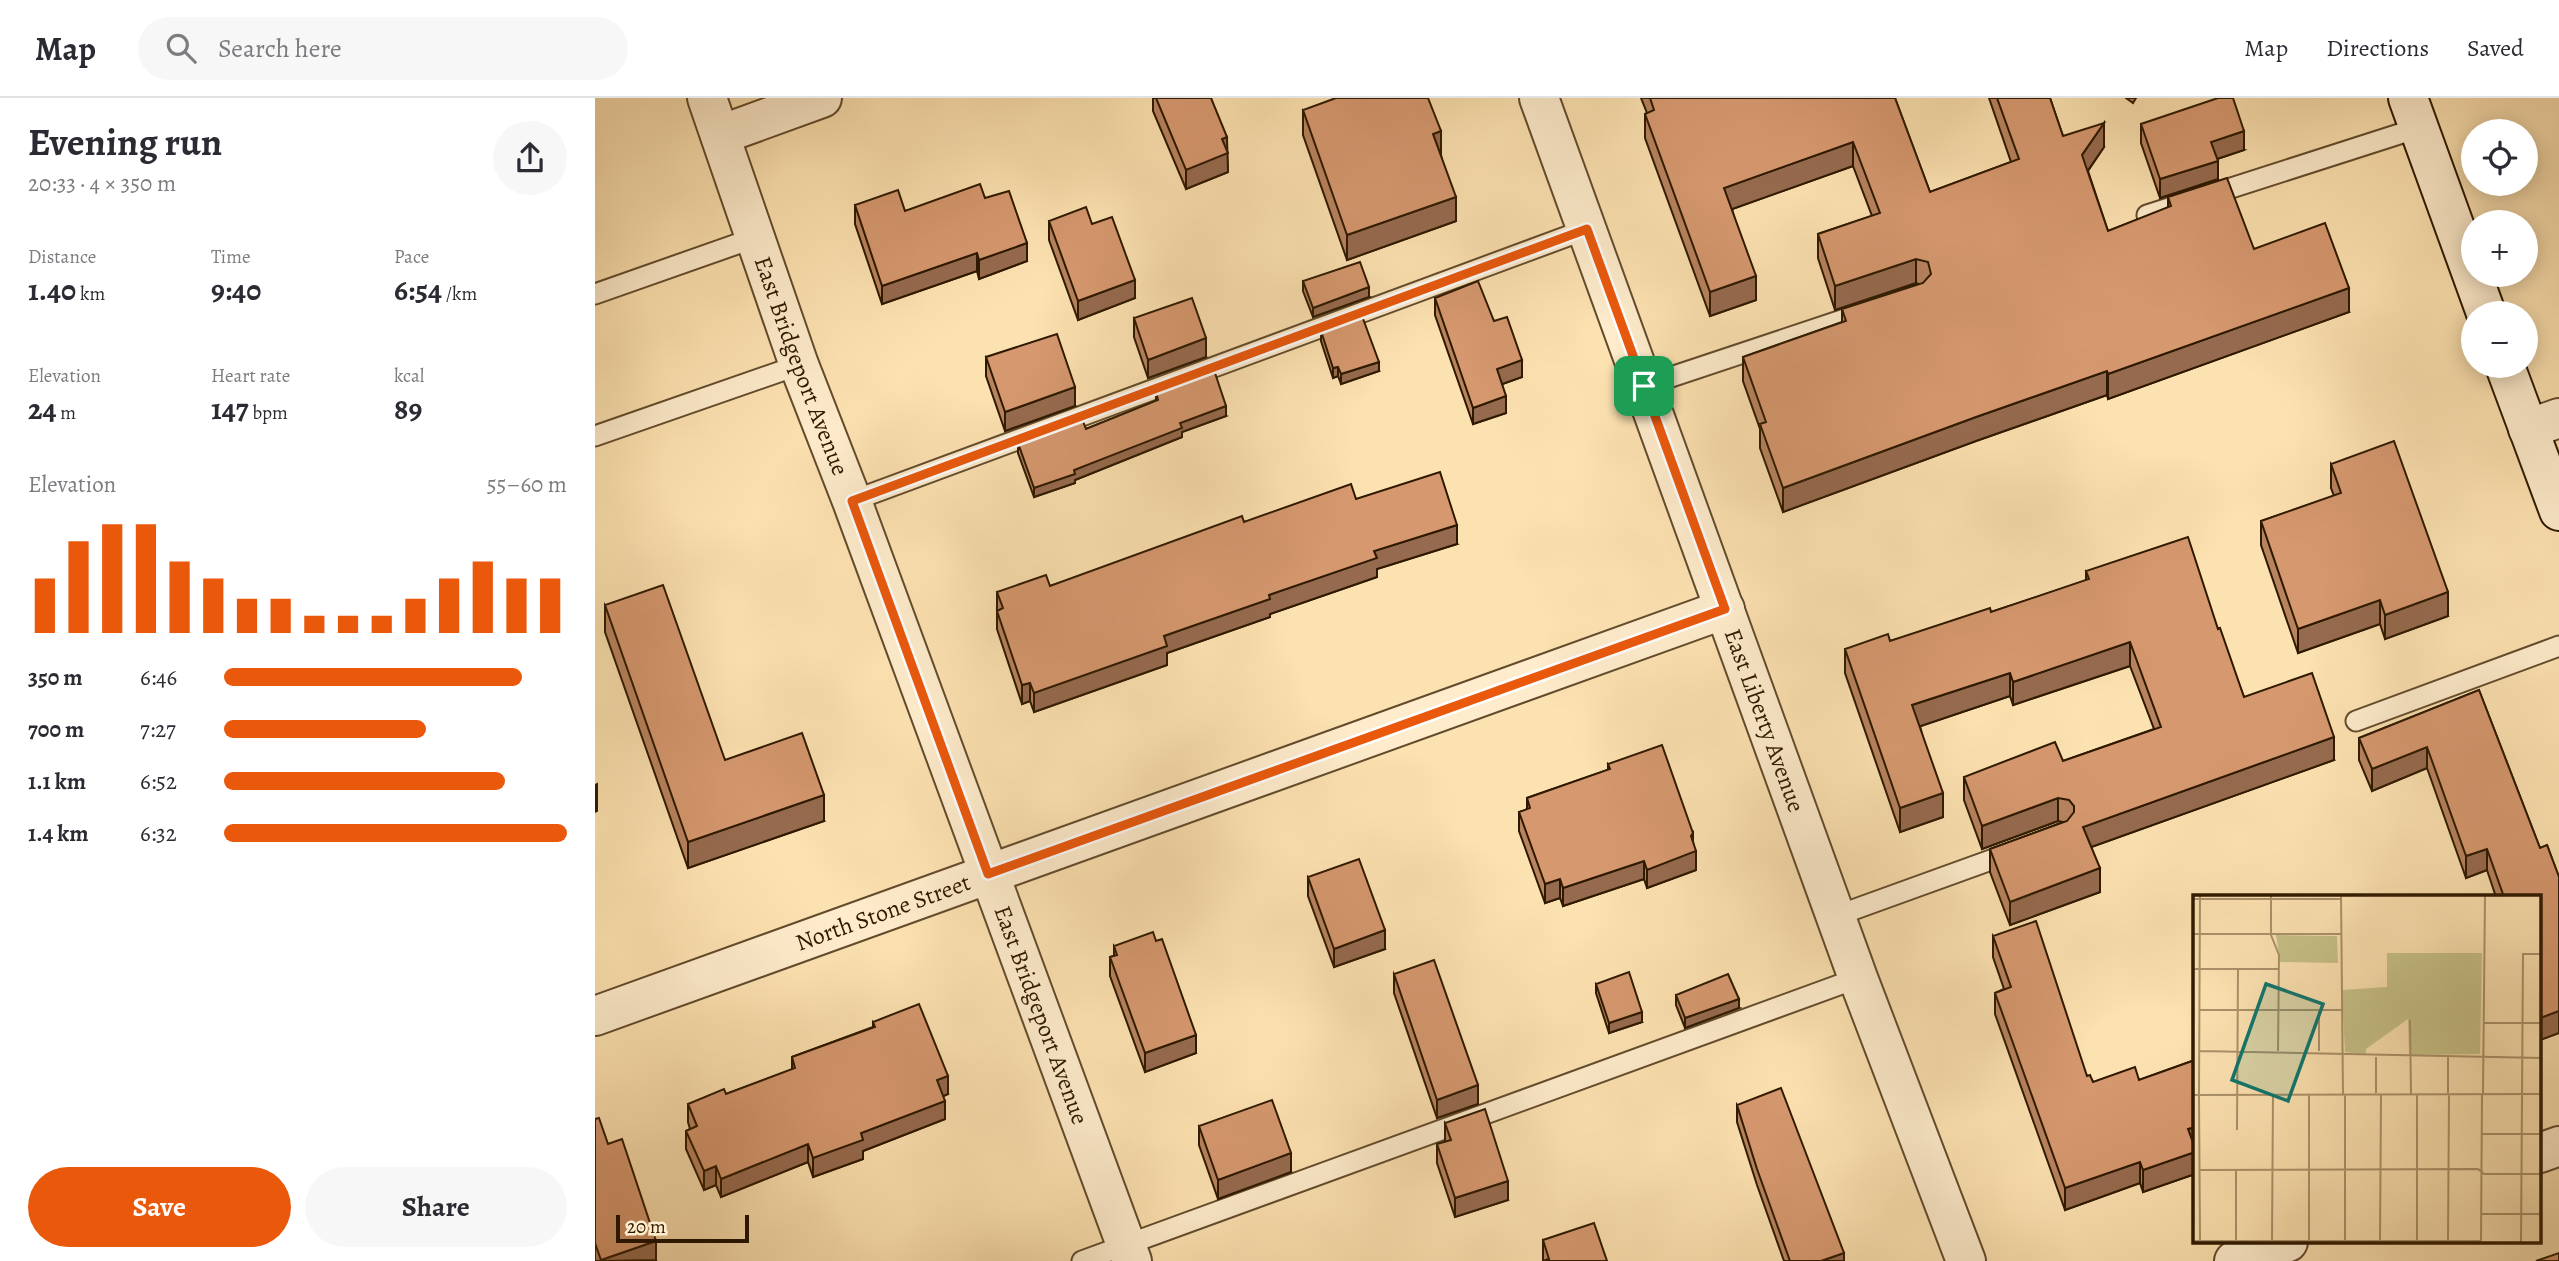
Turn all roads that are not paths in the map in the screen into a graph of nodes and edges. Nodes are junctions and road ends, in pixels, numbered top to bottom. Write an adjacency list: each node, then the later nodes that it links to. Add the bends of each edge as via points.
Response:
1 (707, 98): 5 (street, East Bridgeport Avenue)
2 (822, 98): 5 (street)
3 (1539, 98): 7 (street, East Liberty Avenue)
4 (2413, 113): 6 (lane); 10 (street)
5 (720, 135): 8 (street, East Bridgeport Avenue)
6 (2147, 215)
7 (1587, 229): 14 (street, East Liberty Avenue); 17 (lane)
8 (757, 237): 9 (lane); 12 (street, East Bridgeport Avenue)
9 (595, 294)
10 (2482, 301)
11 (1880, 308): 14 (lane)
12 (799, 365): 16 (lane); 17 (street, East Bridgeport Avenue)
13 (2513, 378): 15 (street)
14 (1644, 386): 19 (street, East Liberty Avenue)
15 (2544, 424): 18 (street)
16 (595, 436)
17 (852, 501): 23 (street, East Bridgeport Avenue)
18 (2559, 511)
19 (1725, 609): 23 (street, North Stone Street); 24 (street, East Liberty Avenue)
20 (2559, 646): 21 (lane)
21 (2356, 721)
22 (2025, 847): 24 (lane)
23 (988, 874): 26 (street, North Stone Street); 30 (street, East Bridgeport Avenue)
24 (1836, 916): 25 (street, East Liberty Avenue)
25 (1858, 978): 30 (lane); 32 (street, East Liberty Avenue)
26 (595, 1016)
27 (2559, 1146): 28 (street)
28 (2541, 1153)
29 (2282, 1244): 33 (street)
30 (1129, 1253): 31 (lane)
31 (1082, 1261)
32 (1966, 1261)
33 (2234, 1261)

